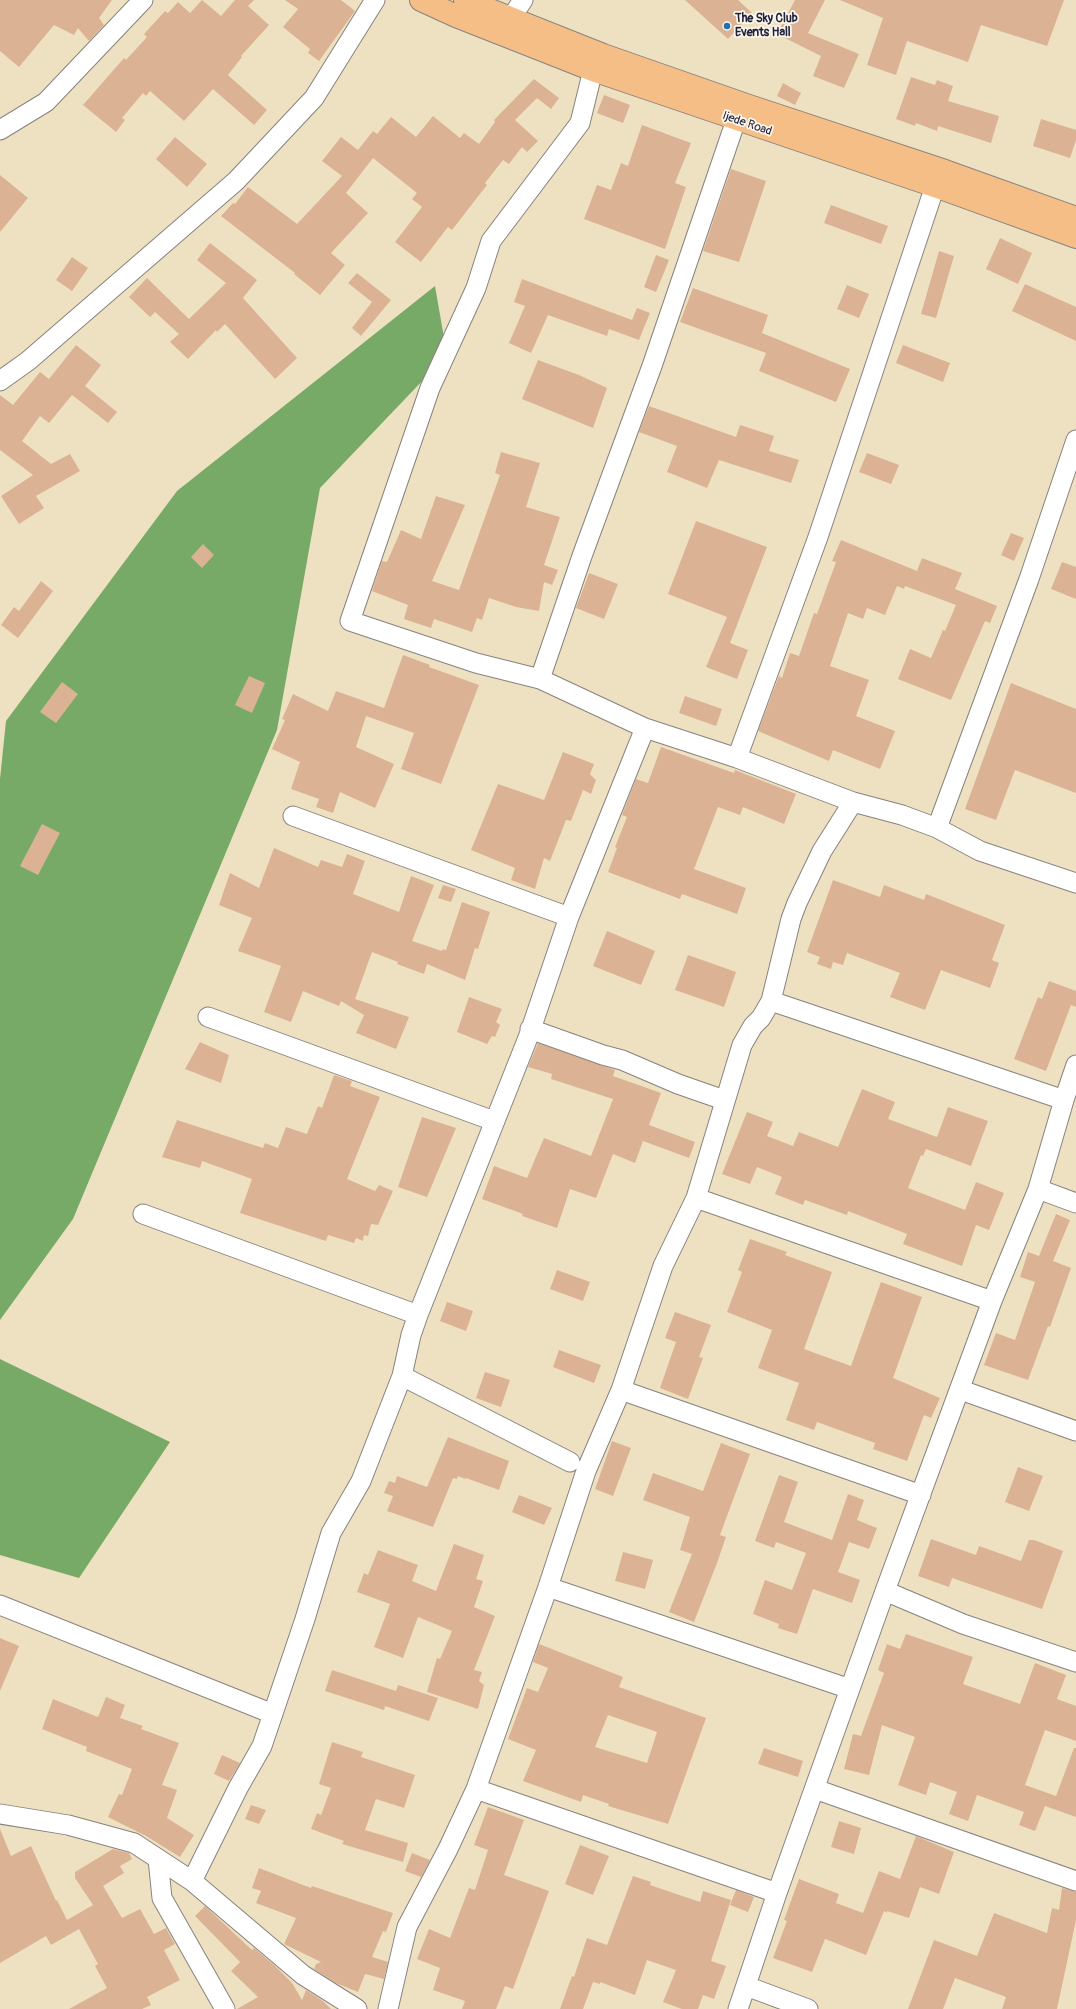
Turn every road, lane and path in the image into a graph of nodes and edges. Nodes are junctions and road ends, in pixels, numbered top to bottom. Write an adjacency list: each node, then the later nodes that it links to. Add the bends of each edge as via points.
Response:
1 (143, 0): 9 (street, via 46,102)
2 (375, 0): 13 (street, via 314,98 236,181 28,361)
3 (421, 0): 7 (main road, Ijede Road)
4 (466, 0): 6 (main road, Ijede Road)
5 (523, 0): 6 (street)
6 (511, 18): 11 (main road, Ijede Road, via 611,57)
7 (593, 70): 8 (main road, Ijede Road); 15 (street, via 580,123 492,241 476,288 430,388 350,620 476,663)
8 (736, 120): 10 (main road, Ijede Road); 15 (street, via 652,366)
9 (0, 130)
10 (935, 186): 12 (main road, Ijede Road); 17 (street, via 818,537)
11 (1076, 218)
12 (1076, 238)
13 (0, 381)
14 (1076, 440): 20 (street, via 1030,580)
15 (540, 679): 16 (street)
16 (645, 728): 17 (street); 22 (street)
17 (737, 758): 18 (street)
18 (853, 802): 20 (street, via 902,815); 23 (street, via 822,852 797,903)
19 (293, 816): 22 (street)
20 (937, 828): 21 (street, via 980,852)
21 (1076, 883)
22 (569, 917): 25 (street)
23 (771, 1001): 27 (street, via 742,1045); 28 (street)
24 (208, 1018): 29 (street)
25 (530, 1029): 27 (street, via 622,1060); 29 (street)
26 (1076, 1065): 28 (street)
27 (724, 1100): 31 (street)
28 (1064, 1100): 30 (street)
29 (494, 1121): 35 (street)
30 (1038, 1190): 32 (street); 34 (street)
31 (696, 1198): 34 (street); 37 (street, via 663,1266)
32 (1076, 1203)
33 (143, 1214): 35 (street)
34 (992, 1301): 38 (street)
35 (418, 1315): 36 (street)
36 (402, 1376): 40 (street); 47 (street, via 361,1481 331,1533)
37 (621, 1390): 41 (street); 42 (street, via 586,1471)
38 (961, 1390): 39 (street); 41 (street)
39 (1076, 1432)
40 (570, 1462)
41 (921, 1496): 43 (street)
42 (548, 1587): 46 (street); 48 (street)
43 (885, 1591): 45 (street, via 963,1624); 46 (street)
44 (0, 1605): 47 (street)
45 (1076, 1662)
46 (850, 1689): 49 (street)
47 (273, 1714): 52 (street, via 262,1746)
48 (476, 1789): 54 (street); 58 (street, via 407,1927)
49 (815, 1789): 53 (street); 54 (street)
50 (0, 1814): 51 (street, via 68,1825 118,1837 134,1843)
51 (158, 1859): 52 (street); 56 (street, via 162,1898)
52 (192, 1881): 57 (street, via 303,1975)
53 (1076, 1881)
54 (777, 1893): 55 (street)
55 (746, 1986): 59 (street); 60 (street)
56 (225, 2009)
57 (357, 2009)
58 (388, 2009)
59 (738, 2009)
60 (808, 2009)

